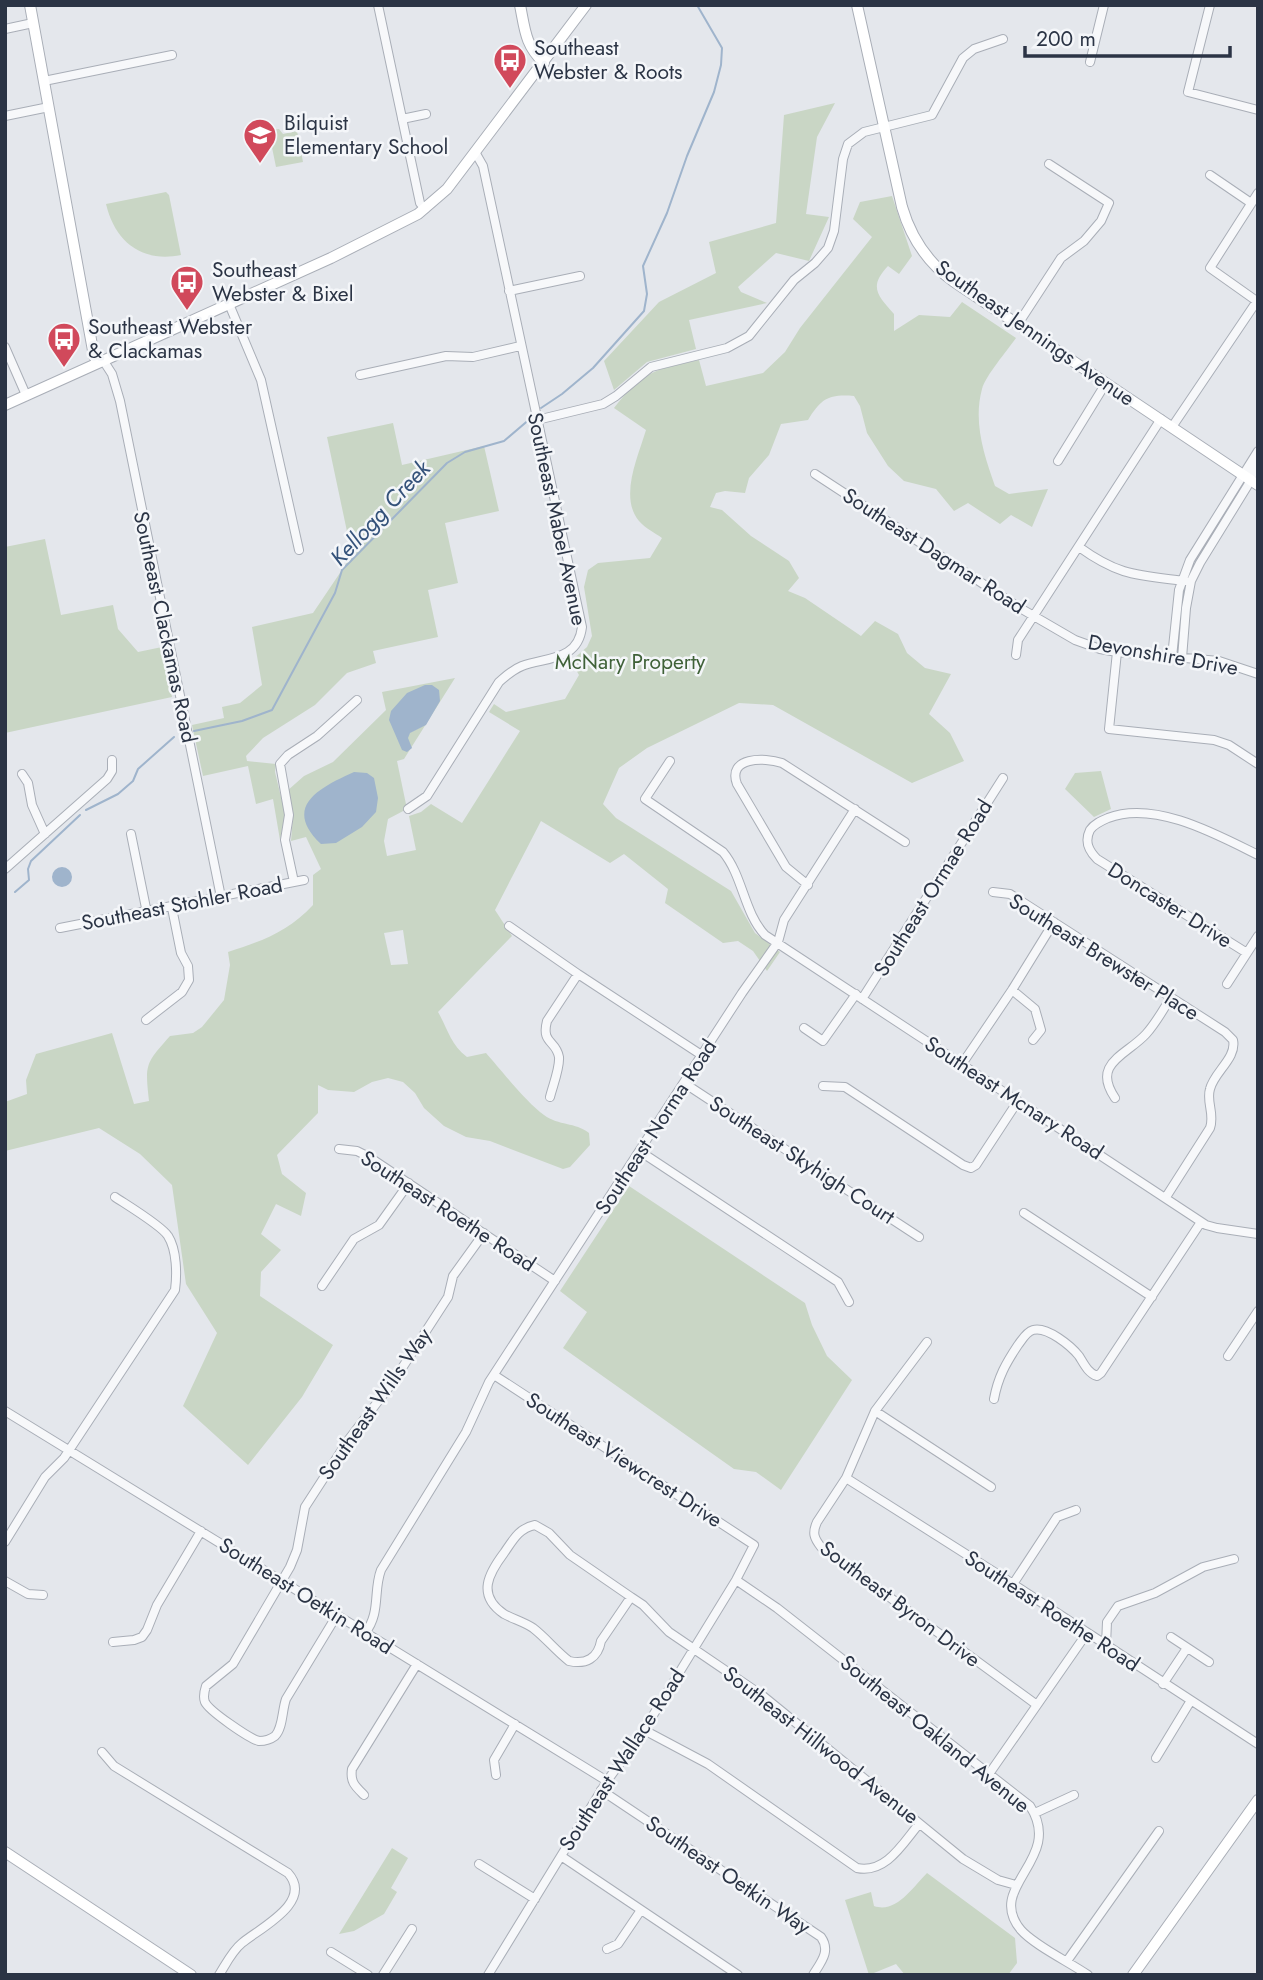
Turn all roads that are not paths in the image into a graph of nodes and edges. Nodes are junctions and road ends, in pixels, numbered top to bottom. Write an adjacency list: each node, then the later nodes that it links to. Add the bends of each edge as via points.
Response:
1 (30, 5): 8 (main road, Southeast Clackamas Road)
2 (378, 5): 19 (street)
3 (520, 5): 12 (main road, via 527,42)
4 (586, 5): 12 (main road)
5 (857, 5): 20 (main road, Southeast Jennings Avenue)
6 (1104, 5): 13 (street)
7 (1210, 5): 16 (street, via 1188,92)
8 (33, 23): 9 (street); 14 (main road, Southeast Clackamas Road)
9 (5, 29)
10 (1003, 39): 20 (street, via 963,58 932,115)
11 (172, 55): 14 (street)
12 (544, 62): 21 (main road)
13 (1090, 62)
14 (44, 80): 15 (main road, Southeast Clackamas Road)
15 (49, 107): 18 (street); 34 (main road, Southeast Clackamas Road, via 94,356)
16 (1258, 110)
17 (426, 114): 19 (street)
18 (5, 116)
19 (402, 119): 26 (street)
20 (884, 127): 31 (main road, Southeast Jennings Avenue, via 905,218 921,249 943,273); 40 (street, via 864,132 848,144 828,248 794,280 749,336 727,348 651,366 603,404)
21 (475, 152): 26 (main road); 28 (street, Southeast Mabel Avenue, via 483,166)
22 (1049, 164): 31 (street, via 1108,204 1084,241 1061,258)
23 (1210, 175): 25 (street)
24 (1258, 193): 25 (street)
25 (1251, 203): 29 (street, via 1210,268)
26 (425, 209): 30 (main road)
27 (580, 276): 28 (street)
28 (509, 291): 32 (street, Southeast Mabel Avenue)
29 (1257, 302): 41 (street)
30 (229, 304): 34 (main road); 48 (street, via 261,380)
31 (1018, 324): 36 (main road, Southeast Jennings Avenue)
32 (520, 346): 35 (street); 40 (street, Southeast Mabel Avenue)
33 (5, 347): 37 (street)
34 (100, 361): 37 (main road); 74 (street, Southeast Clackamas Road, via 113,374 120,401)
35 (359, 375)
36 (1106, 383): 39 (main road, Southeast Jennings Avenue); 43 (street)
37 (26, 395): 38 (main road)
38 (5, 405)
39 (1161, 419): 41 (main road, Southeast Jennings Avenue); 47 (street, Southeast Dagmar Road)
40 (537, 420): 63 (street, Southeast Mabel Avenue, via 582,634 566,654 520,667 499,682 427,796)
41 (1172, 427): 46 (main road, Southeast Jennings Avenue)
42 (1258, 451): 46 (street)
43 (1058, 461)
44 (1258, 462): 46 (street)
45 (815, 474): 51 (street, Southeast Dagmar Road)
46 (1250, 480): 49 (street, via 1194,553); 50 (street)
47 (1079, 547): 49 (street, via 1126,573); 51 (street, Southeast Dagmar Road)
48 (299, 550)
49 (1181, 580): 50 (street); 54 (street)
50 (1191, 581): 55 (street)
51 (1033, 615): 52 (street, Devonshire Drive, via 1075,640); 53 (street, via 1018,640)
52 (1117, 652): 54 (street, Devonshire Drive); 60 (street, via 1109,729 1214,740)
53 (1016, 655)
54 (1172, 657): 55 (street, Devonshire Drive)
55 (1182, 658): 56 (street, Devonshire Drive, via 1219,661)
56 (1258, 674)
57 (357, 700): 71 (street, via 280,764)
58 (112, 760): 65 (street, via 107,779)
59 (670, 761): 81 (street, Southeast Mcnary Road, via 645,799 723,852 761,931)
60 (1258, 764)
61 (22, 774): 65 (street)
62 (1003, 778): 86 (street, Southeast Ormae Road)
63 (408, 809)
64 (855, 809): 67 (street); 72 (street, Southeast Norma Road); 72 (street, via 782,762 737,765 734,775 754,813 786,867)
65 (45, 834): 69 (street)
66 (131, 834): 76 (street)
67 (905, 842)
68 (1258, 855): 82 (street, Doncaster Drive, via 1153,812 1137,811 1103,820 1088,833 1090,852 1097,859)
69 (5, 869)
70 (304, 880): 71 (street, Southeast Stohler Road)
71 (293, 882): 74 (street, Southeast Stohler Road)
72 (808, 885): 81 (street, Southeast Norma Road, via 784,920)
73 (993, 892): 77 (street, Southeast Brewster Place, via 1010,894)
74 (221, 897): 75 (street, Southeast Stohler Road)
75 (172, 908): 76 (street, Southeast Stohler Road); 88 (street, via 189,980 182,992)
76 (147, 913): 79 (street, Southeast Stohler Road)
77 (1054, 922): 85 (street); 87 (street, Southeast Brewster Place)
78 (509, 926): 83 (street)
79 (60, 929)
80 (1258, 936): 82 (street)
81 (778, 942): 86 (street, Southeast Mcnary Road); 91 (street, Southeast Norma Road)
82 (1247, 953): 84 (street)
83 (578, 974): 91 (street); 95 (street, via 544,1029 559,1059)
84 (1227, 984)
85 (1012, 990): 90 (street, via 1035,1009 1041,1030); 92 (street)
86 (859, 997): 89 (street, Southeast Ormae Road, via 823,1041); 92 (street, Southeast Mcnary Road)
87 (1171, 998): 96 (street, via 1147,1032 1108,1070 1107,1081); 102 (street, Southeast Brewster Place, via 1233,1040 1233,1052 1210,1088 1210,1128)
88 (146, 1020)
89 (804, 1028)
90 (1033, 1040)
91 (703, 1056): 93 (street, Southeast Norma Road)
92 (962, 1064): 97 (street, Southeast Mcnary Road)
93 (684, 1083): 99 (street, Southeast Norma Road); 107 (street, Southeast Skyhigh Court)
94 (823, 1086): 97 (street, via 845,1087 971,1168)
95 (550, 1097)
96 (1115, 1098)
97 (1018, 1101): 102 (street, Southeast Mcnary Road)
98 (339, 1149): 100 (street, Southeast Roethe Road, via 358,1151)
99 (641, 1152): 108 (street, Southeast Norma Road); 111 (street, via 838,1282)
100 (409, 1183): 105 (street, Southeast Roethe Road); 109 (street, via 379,1225 354,1239)
101 (115, 1197): 119 (street, via 167,1234 175,1290)
102 (1167, 1197): 104 (street, Southeast Mcnary Road)
103 (1024, 1213): 110 (street)
104 (1201, 1222): 106 (street, Southeast Mcnary Road); 110 (street)
105 (484, 1233): 108 (street, Southeast Roethe Road); 129 (street, Southeast Wills Way, via 453,1276 449,1297 304,1507 297,1550)
106 (1258, 1234)
107 (919, 1237)
108 (555, 1281): 115 (street, Southeast Norma Road)
109 (322, 1286)
110 (1152, 1297): 116 (street, via 1097,1376 1050,1334 1031,1331 1001,1372)
111 (849, 1301)
112 (1258, 1311): 114 (street)
113 (927, 1342): 118 (street, Southeast Byron Drive)
114 (1228, 1356)
115 (494, 1375): 125 (street, Southeast Viewcrest Drive); 134 (street, Southeast Norma Road, via 475,1417 382,1570 376,1613)
116 (994, 1399)
117 (5, 1410): 119 (street, Southeast Oetkin Road)
118 (875, 1411): 120 (street, Southeast Byron Drive); 121 (street)
119 (68, 1449): 123 (street, Southeast Oetkin Road); 124 (street)
120 (846, 1478): 130 (street, Southeast Roethe Road); 145 (street, Southeast Byron Drive, via 813,1530 821,1547)
121 (990, 1487)
122 (1076, 1510): 130 (street, via 1057,1517)
123 (201, 1531): 129 (street, Southeast Oetkin Road); 137 (street, via 142,1637)
124 (5, 1542)
125 (754, 1545): 127 (street, Southeast Wallace Road)
126 (1234, 1559): 138 (street, via 1206,1566 1118,1606 1107,1622)
127 (736, 1580): 139 (street, Southeast Wallace Road); 152 (street, Southeast Oakland Avenue)
128 (5, 1581): 131 (street, via 27,1594)
129 (282, 1581): 133 (street, Southeast Oetkin Road); 133 (street, Southeast Wills Way, via 233,1664 204,1692 210,1709 252,1738 266,1741 278,1732 286,1699)
130 (1013, 1584): 135 (street, Southeast Roethe Road)
131 (43, 1595)
132 (631, 1597): 132 (street, Southeast Hillwood Avenue, via 535,1525 519,1532 488,1576 488,1594 497,1608 576,1663 592,1658); 139 (street, Southeast Hillwood Avenue, via 662,1627)
133 (337, 1615): 134 (street, Southeast Oetkin Road)
134 (365, 1633): 142 (street, Southeast Oetkin Road)
135 (1087, 1633): 138 (street, Southeast Roethe Road); 145 (street)
136 (1171, 1637): 140 (street)
137 (113, 1642)
138 (1106, 1645): 143 (street, Southeast Roethe Road)
139 (694, 1648): 147 (street, Southeast Wallace Road); 159 (street, Southeast Hillwood Avenue, via 763,1696)
140 (1187, 1648): 141 (street); 143 (street)
141 (1209, 1662)
142 (417, 1664): 146 (street, Southeast Oetkin Road); 155 (street, via 352,1769 351,1778)
143 (1163, 1684): 144 (street, Southeast Roethe Road)
144 (1190, 1702): 148 (street, Southeast Roethe Road); 150 (street)
145 (1037, 1705): 152 (street)
146 (514, 1724): 151 (street, via 494,1760); 153 (street, Southeast Oetkin Road)
147 (644, 1730): 153 (street, Southeast Wallace Road); 159 (street, via 708,1765 857,1868 870,1869 887,1861)
148 (1258, 1744)
149 (102, 1752): 172 (street, via 114,1766 294,1880 295,1893 279,1917 237,1947)
150 (1156, 1758)
151 (496, 1774)
152 (989, 1774): 158 (street, Southeast Oakland Avenue)
153 (607, 1781): 154 (street, Southeast Wallace Road)
154 (601, 1790): 162 (street, Southeast Wallace Road); 177 (street, Southeast Oetkin Way, via 821,1937 825,1954)
155 (364, 1795)
156 (1074, 1795): 158 (street)
157 (1258, 1800): 179 (main road)
158 (1035, 1813): 164 (street, Southeast Oakland Avenue, via 1039,1846)
159 (919, 1824): 164 (street, Southeast Hillwood Avenue, via 980,1870)
160 (1159, 1831): 170 (street)
161 (5, 1852): 171 (main road)
162 (561, 1856): 165 (street, Southeast Wallace Road); 166 (street)
163 (479, 1864): 165 (street)
164 (1016, 1885): 170 (street, via 1012,1905 1018,1926)
165 (535, 1899): 175 (street, Southeast Wallace Road)
166 (640, 1910): 168 (street, via 618,1944); 176 (street)
167 (412, 1929): 174 (street)
168 (607, 1949)
169 (331, 1952): 173 (street)
170 (1067, 1961): 178 (street)
171 (191, 1975)
172 (219, 1975)
173 (368, 1975)
174 (383, 1975)
175 (488, 1975)
176 (738, 1975)
177 (813, 1975)
178 (1088, 1975)
179 (1133, 1975)

